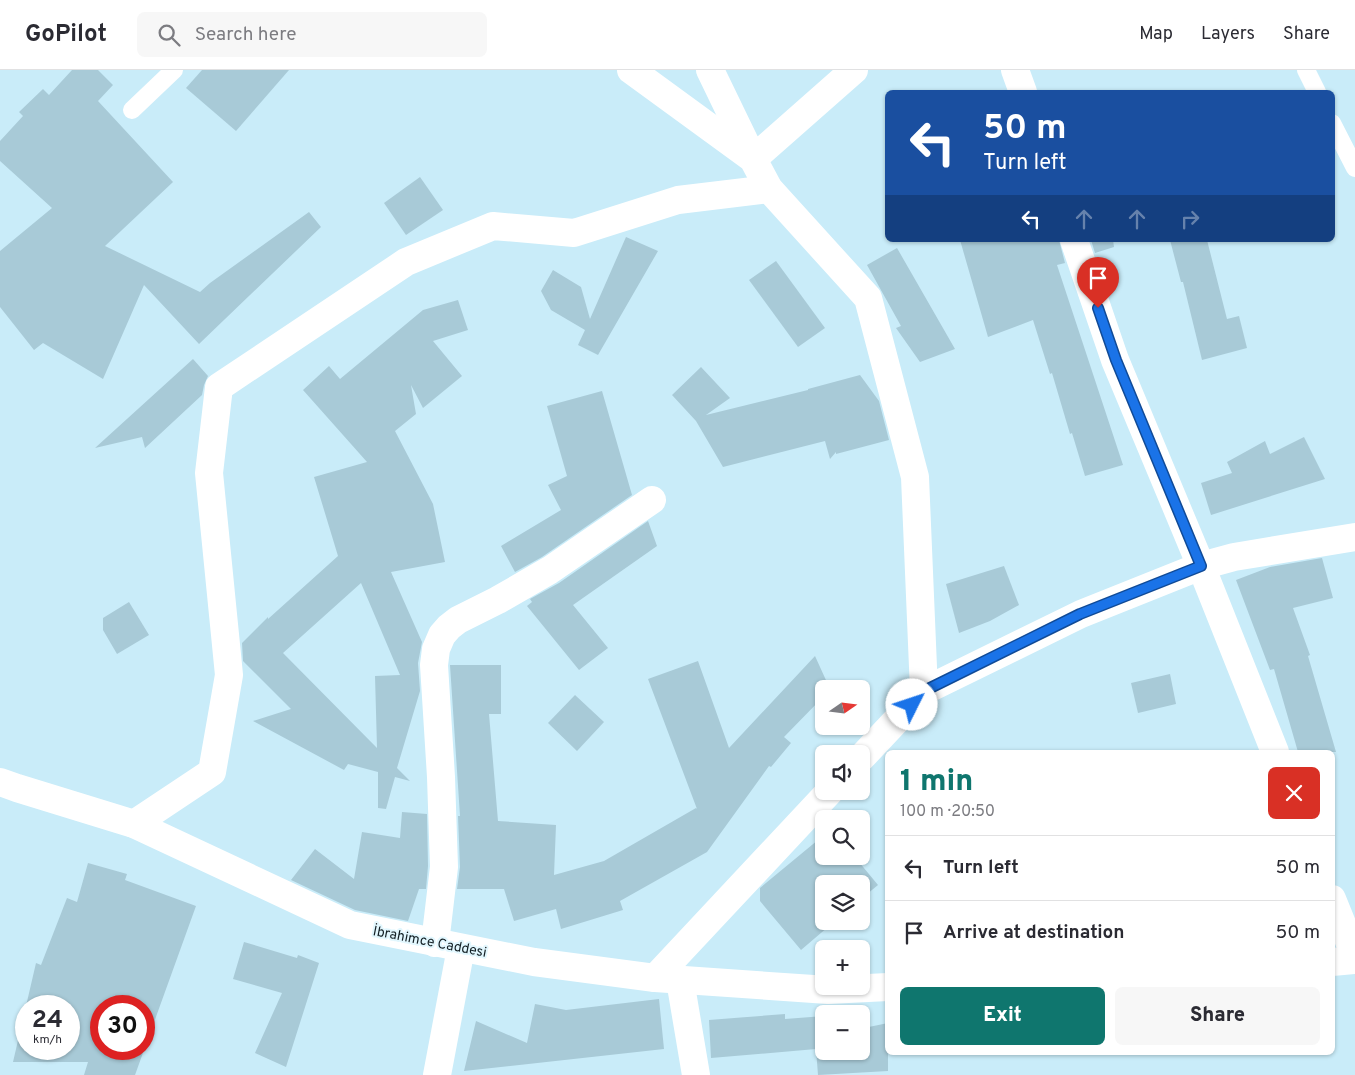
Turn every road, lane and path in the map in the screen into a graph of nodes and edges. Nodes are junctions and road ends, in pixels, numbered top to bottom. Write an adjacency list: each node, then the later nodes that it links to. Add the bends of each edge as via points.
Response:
1 (174, 70): 9 (lane)
2 (631, 70): 11 (street)
3 (710, 70): 11 (street)
4 (1015, 70): 7 (street)
5 (1306, 70): 8 (lane)
6 (841, 74): 11 (street)
7 (1022, 90)
8 (1316, 90)
9 (132, 110)
10 (1335, 129): 12 (lane)
11 (753, 159): 13 (street)
12 (1355, 168)
13 (769, 188): 18 (street, via 868,298 915,476); 23 (street, via 678,200 574,233 492,226 406,262 219,387 210,473 229,675 212,772)
14 (1075, 242): 17 (street, via 1116,360)
15 (652, 500): 25 (street, via 550,570 458,620 442,635 434,664)
16 (1355, 537): 17 (street, via 1234,557)
17 (1201, 566): 18 (street, via 1080,614); 20 (street)
18 (924, 691): 19 (street)
19 (870, 748)
20 (1274, 750)
21 (0, 782): 23 (street, İbrahimce Caddesi)
22 (822, 800): 29 (street)
23 (134, 824): 25 (street, İbrahimce Caddesi, via 350,925)
24 (1335, 906): 26 (street)
25 (448, 945): 29 (street, İbrahimce Caddesi, via 534,962); 31 (street)
26 (1355, 956)
27 (1355, 960): 28 (street)
28 (1335, 962)
29 (667, 979): 30 (street, İbrahimce Caddesi, via 828,990); 32 (street)
30 (885, 987)
31 (437, 1075)
32 (696, 1075)

